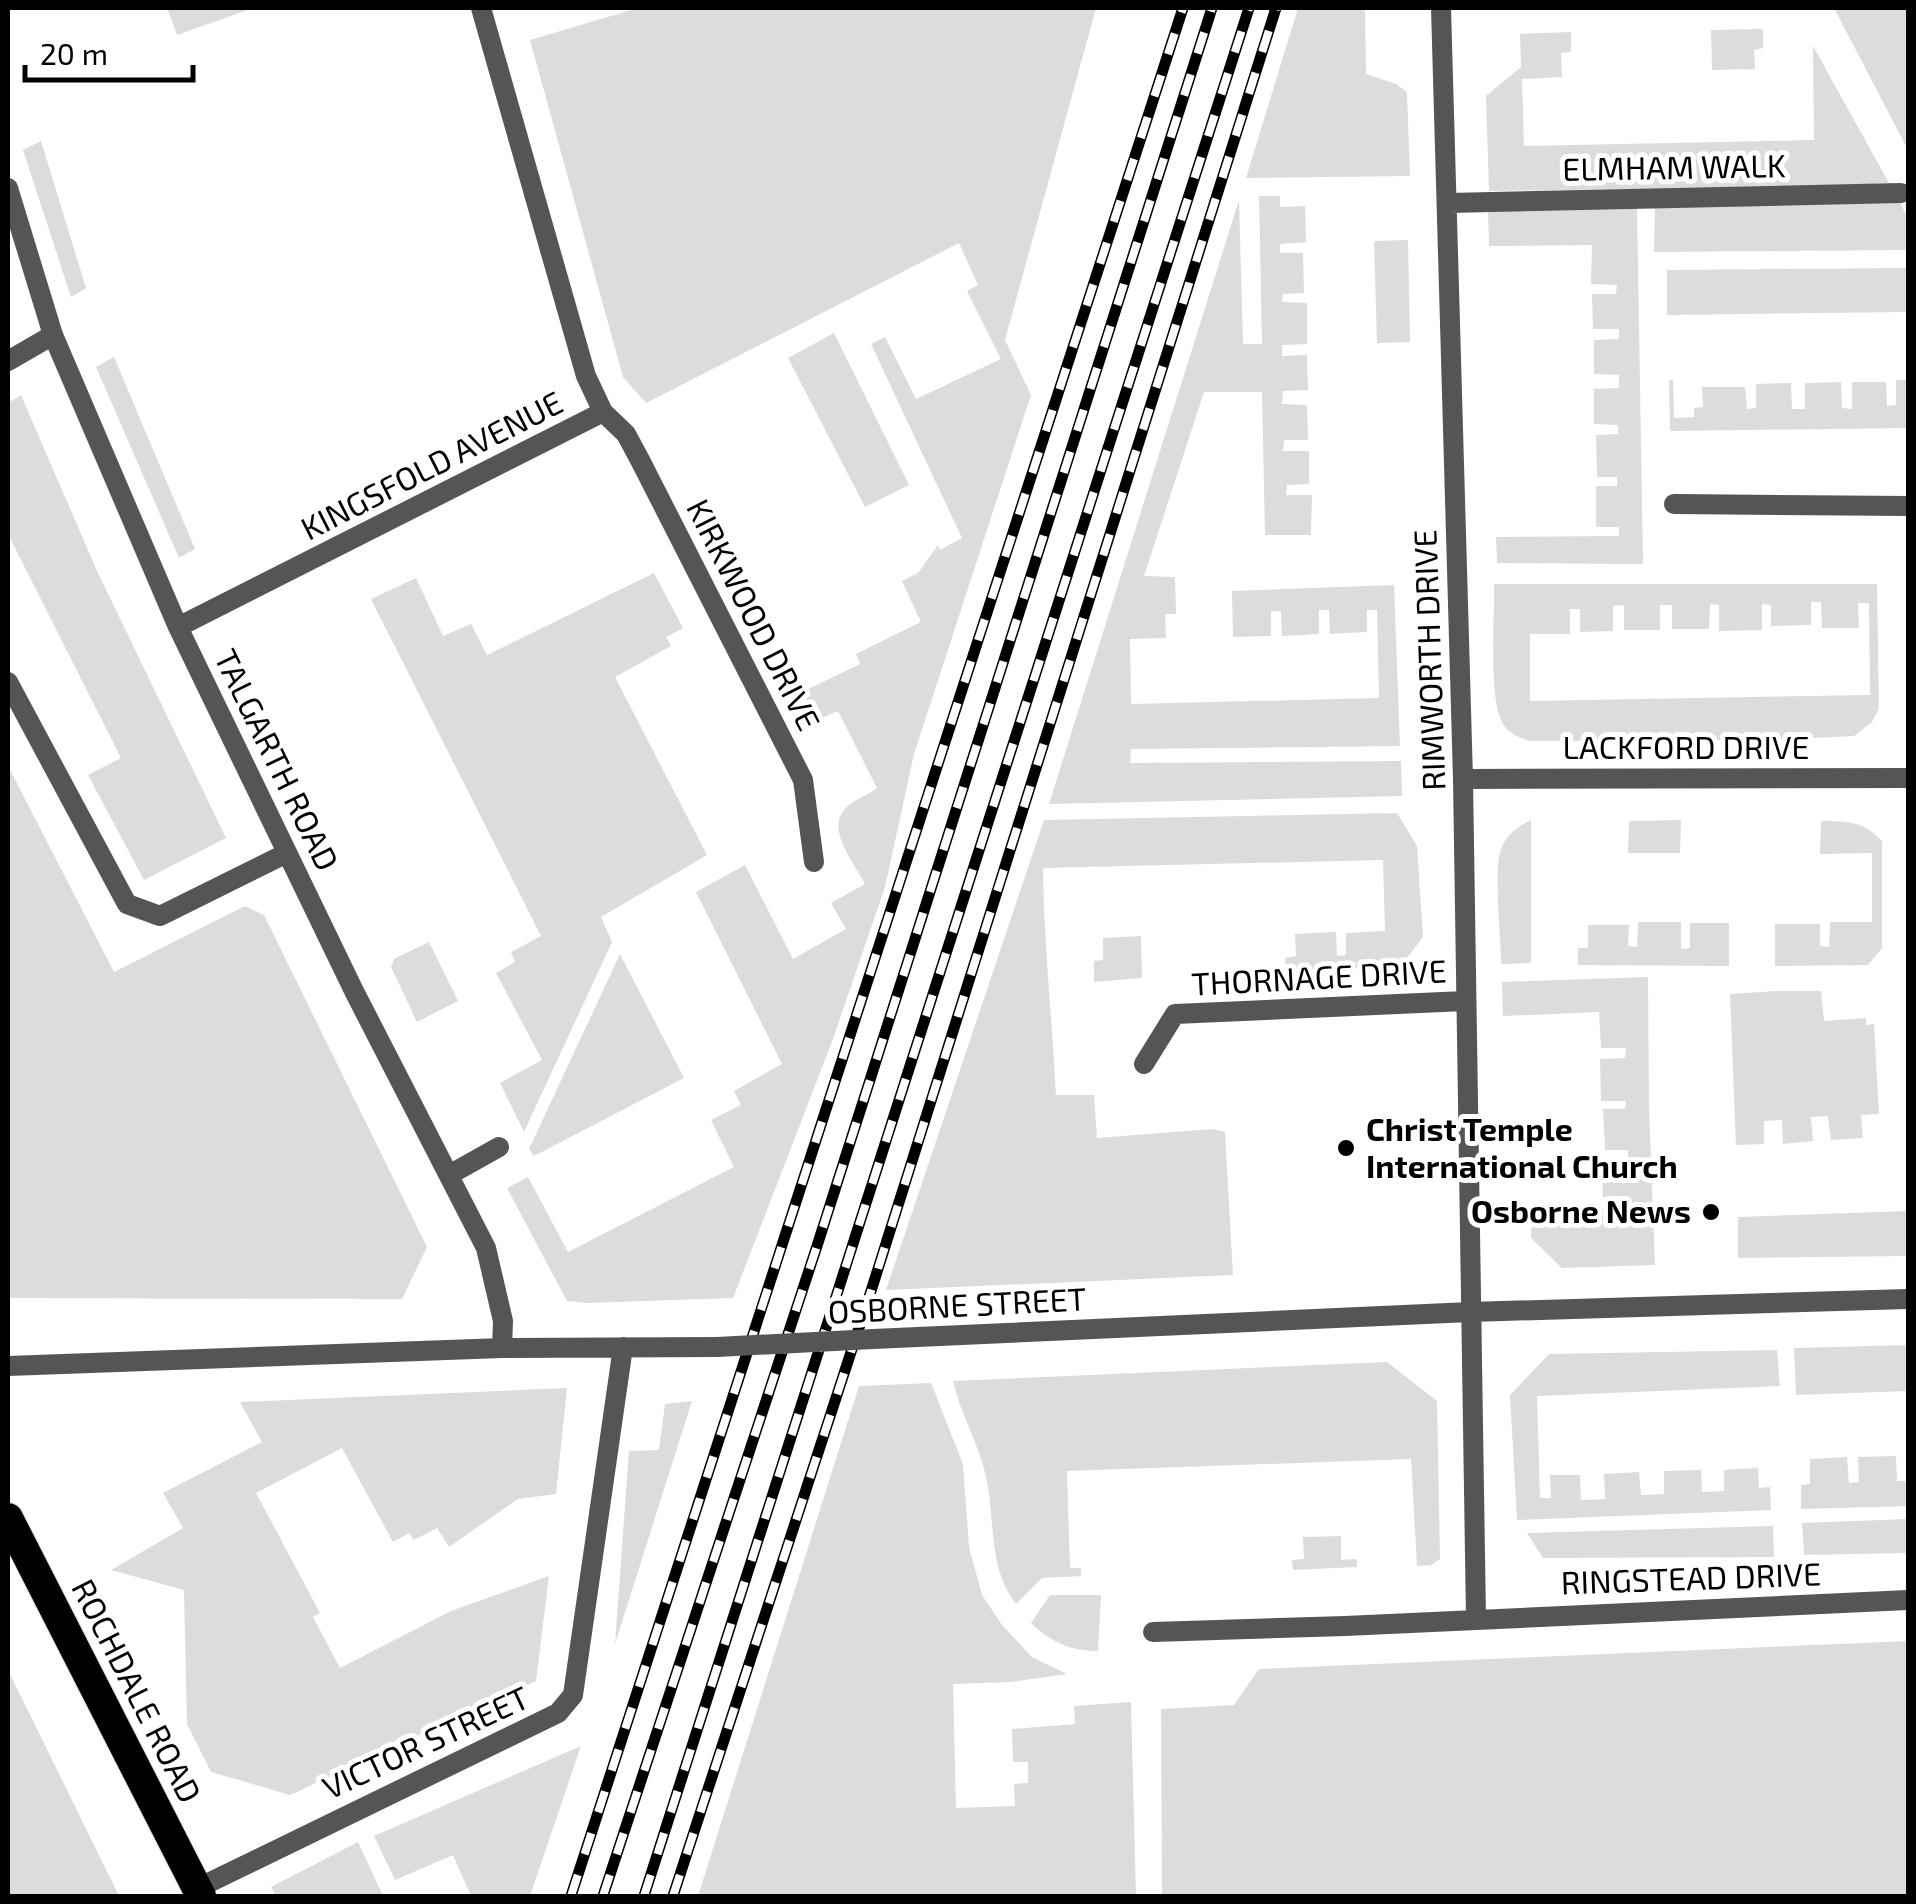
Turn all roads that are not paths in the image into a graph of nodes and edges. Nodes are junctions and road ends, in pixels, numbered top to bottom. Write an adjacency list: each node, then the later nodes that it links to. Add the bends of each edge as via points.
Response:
1 (481, 8): 8 (street, KINGSFOLD AVENUE)
2 (1441, 8): 5 (street, RIMWORTH DRIVE)
3 (8, 188): 6 (street, TALGARTH ROAD)
4 (1901, 193): 5 (street, ELMHAM WALK)
5 (1448, 203): 14 (street, RIMWORTH DRIVE)
6 (53, 335): 7 (street); 11 (street, TALGARTH ROAD)
7 (8, 361)
8 (602, 412): 11 (street, KINGSFOLD AVENUE); 16 (street, KIRKWOOD DRIVE, via 626,434 804,780)
9 (1674, 504): 10 (street)
10 (1908, 506)
11 (178, 627): 15 (street, TALGARTH ROAD)
12 (8, 682): 15 (street, via 128,904 160,916)
13 (1908, 778): 14 (street, LACKFORD DRIVE)
14 (1463, 779): 17 (street, RIMWORTH DRIVE)
15 (287, 853): 20 (street, TALGARTH ROAD)
16 (814, 862)
17 (1465, 1001): 18 (street, THORNAGE DRIVE, via 1175,1014); 22 (street, RIMWORTH DRIVE)
18 (1144, 1064)
19 (499, 1147): 20 (street)
20 (449, 1175): 24 (street, TALGARTH ROAD, via 486,1248 503,1321)
21 (1908, 1299): 22 (street, OSBORNE STREET)
22 (1470, 1312): 23 (street, OSBORNE STREET, bridge); 28 (street)
23 (623, 1346): 24 (street, OSBORNE STREET); 30 (street, VICTOR STREET, via 573,1695 558,1714)
24 (502, 1348): 25 (street, OSBORNE STREET)
25 (8, 1366)
26 (8, 1518): 30 (highway, ROCHDALE ROAD)
27 (1908, 1600): 28 (street, RINGSTEAD DRIVE)
28 (1476, 1618): 29 (street, RINGSTEAD DRIVE)
29 (1153, 1632)
30 (199, 1892)

